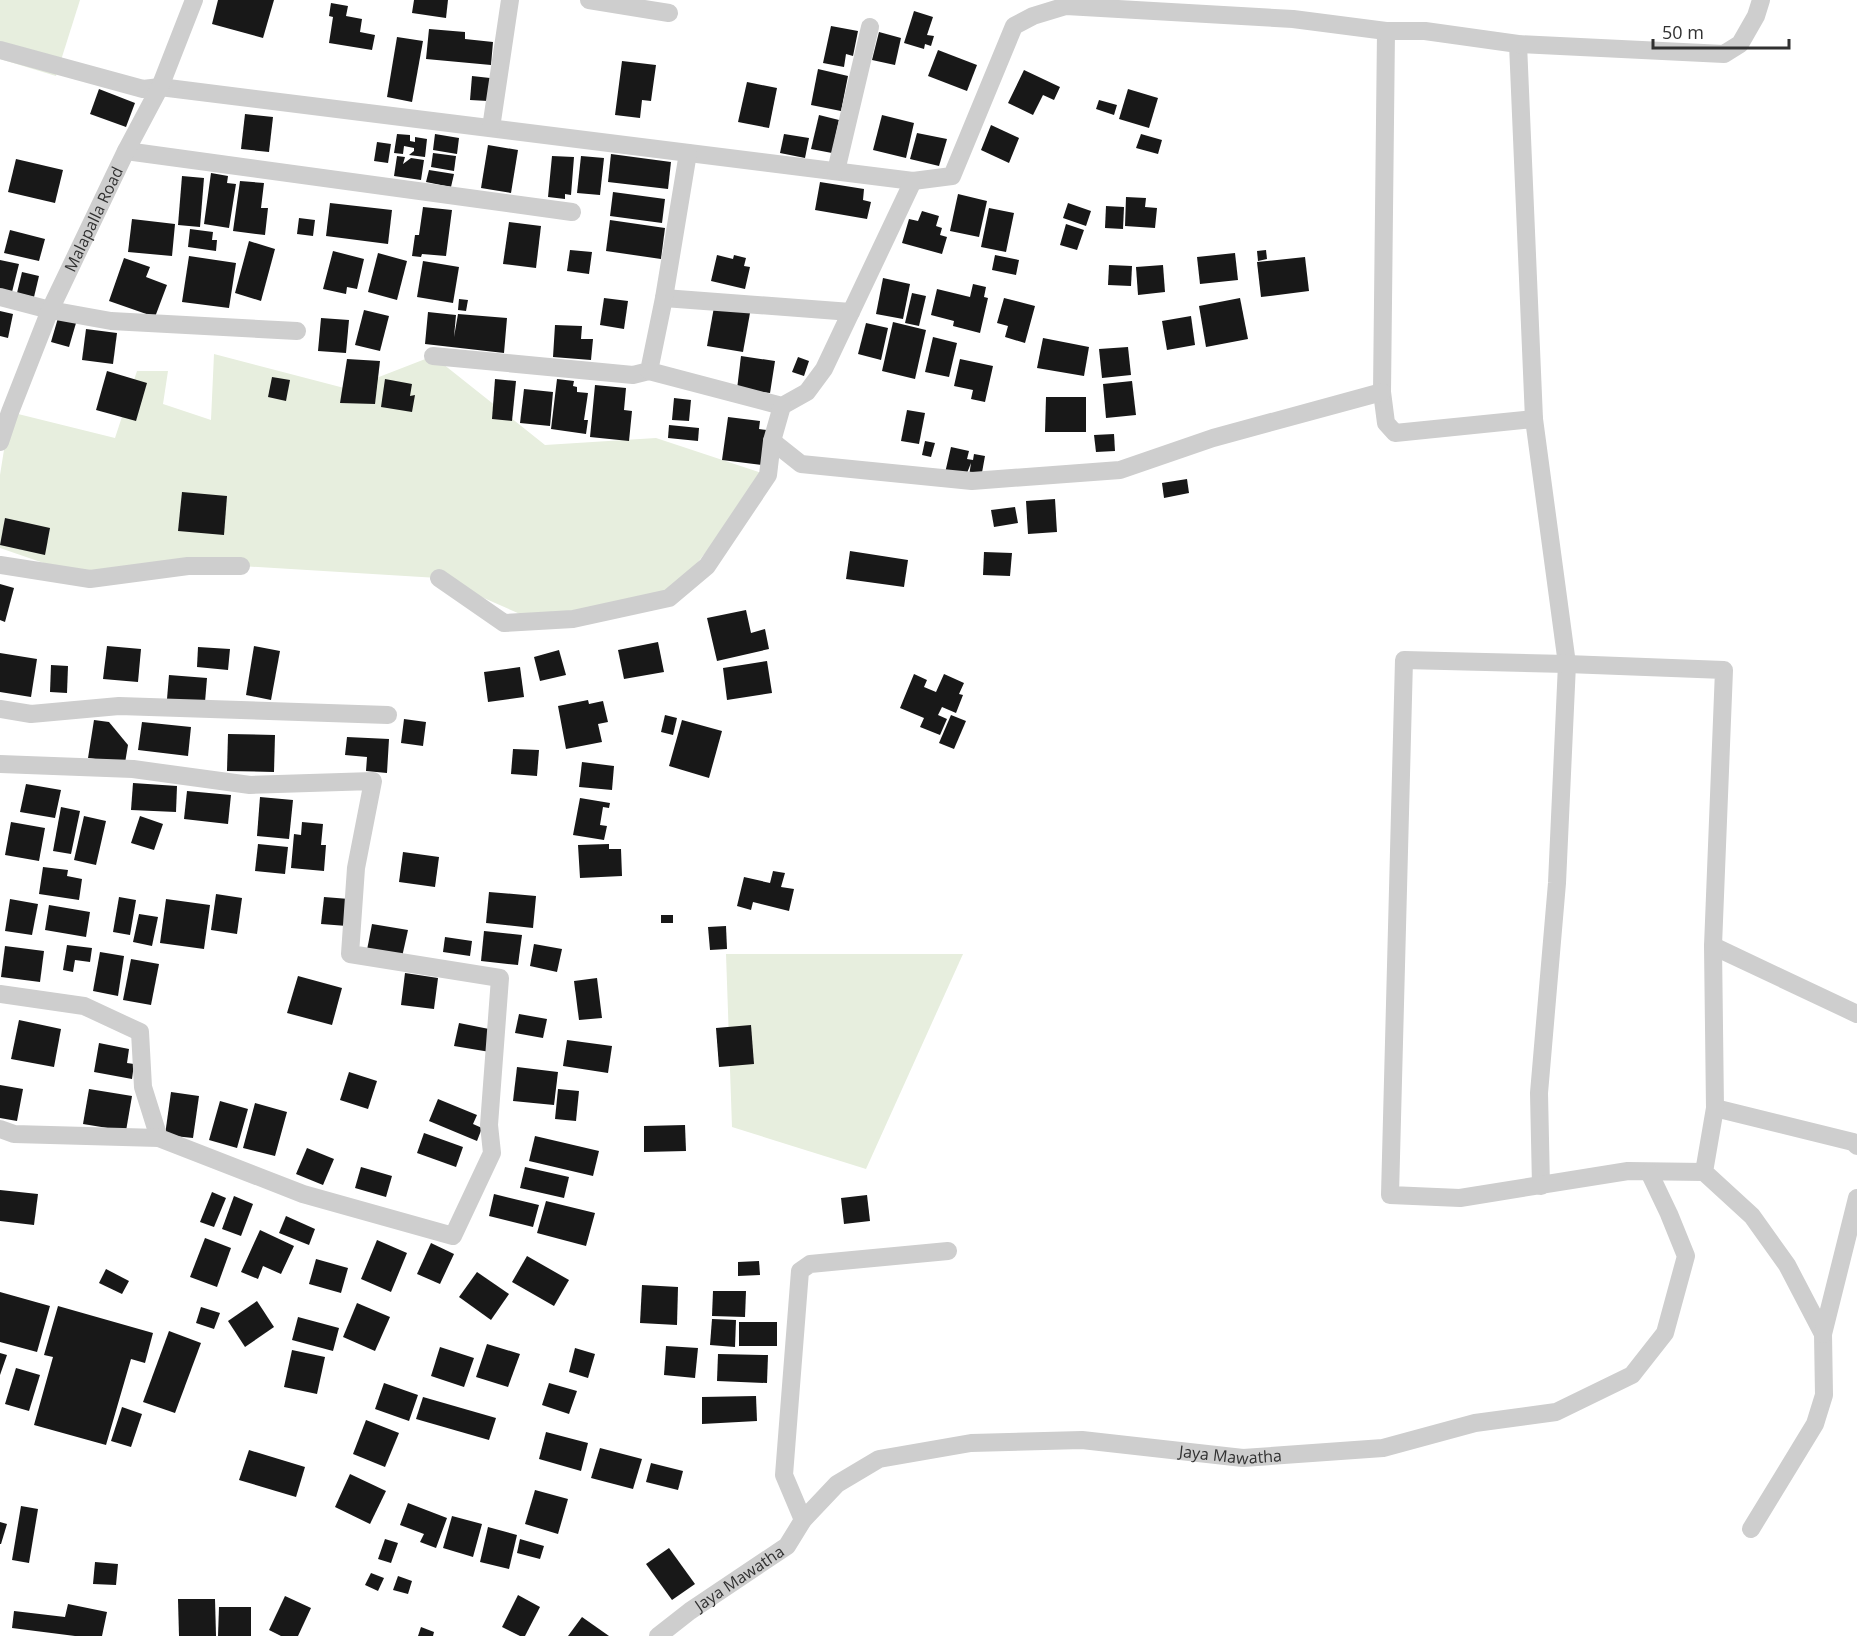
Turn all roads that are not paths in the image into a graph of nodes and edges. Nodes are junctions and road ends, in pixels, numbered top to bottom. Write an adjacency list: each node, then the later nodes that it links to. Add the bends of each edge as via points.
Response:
1 (194, 0): 10 (street, Malapalla Road)
2 (510, 0): 11 (street)
3 (589, 0): 5 (street)
4 (1761, 0): 8 (street, via 1740,44 1724,54)
5 (669, 13)
6 (870, 27): 14 (street)
7 (1386, 31): 8 (street, via 1425,31); 15 (street, via 1293,19 1066,6 1033,16 1014,26 952,176); 24 (street)
8 (1518, 44): 26 (street)
9 (0, 50): 10 (street, via 143,89)
10 (160, 87): 11 (street); 12 (street, Malapalla Road)
11 (491, 128): 13 (street)
12 (126, 150): 16 (street); 19 (street, Malapalla Road)
13 (688, 153): 14 (street); 18 (street)
14 (836, 171): 15 (street)
15 (913, 181): 20 (street)
16 (572, 212)
17 (0, 297): 19 (street)
18 (664, 298): 20 (street); 23 (street)
19 (50, 310): 21 (street, via 111,321); 28 (street, Malapalla Road)
20 (850, 312): 25 (street, via 824,369 807,392)
21 (297, 331)
22 (433, 356): 23 (street, via 633,375)
23 (649, 371): 25 (street)
24 (1382, 392): 26 (street, via 1386,423 1395,433); 27 (street, via 1213,438 1120,470 972,482 801,464)
25 (782, 406): 27 (street)
26 (1534, 419): 32 (street)
27 (772, 441): 31 (street, via 768,475 707,567 669,598 573,619 504,623)
28 (0, 442)
29 (0, 565): 30 (street, via 90,579 188,566)
30 (241, 566)
31 (438, 578)
32 (1567, 664): 36 (street, via 1724,670); 45 (street, via 1557,883 1539,1093); 45 (street, via 1404,660 1390,1196 1461,1198)
33 (0, 710): 34 (street, via 31,714 119,706)
34 (388, 715)
35 (0, 764): 41 (street, via 133,769 250,785 373,782 356,868 350,954 500,978 489,1125 492,1153 453,1236 303,1194)
36 (1713, 946): 38 (street); 39 (street)
37 (0, 994): 41 (street, via 84,1006 140,1032 143,1087)
38 (1857, 1014)
39 (1715, 1108): 42 (street); 44 (street)
40 (0, 1129): 41 (street, via 14,1134)
41 (159, 1138)
42 (1857, 1146)
43 (1649, 1172): 44 (street); 45 (street, via 1628,1171); 49 (street, Jaya Mawatha, via 1686,1256 1665,1333 1632,1374 1556,1412 1475,1423 1383,1448 1243,1458 1082,1440 971,1443 879,1459 837,1484)
44 (1704, 1172): 48 (street, via 1752,1216 1787,1265)
45 (1541, 1186)
46 (1857, 1198): 48 (street)
47 (948, 1251): 49 (street, via 810,1264 800,1271 784,1475)
48 (1822, 1334): 50 (street, via 1824,1395 1815,1424)
49 (803, 1520): 51 (street, Jaya Mawatha, via 787,1546)
50 (1751, 1529)
51 (658, 1636)

